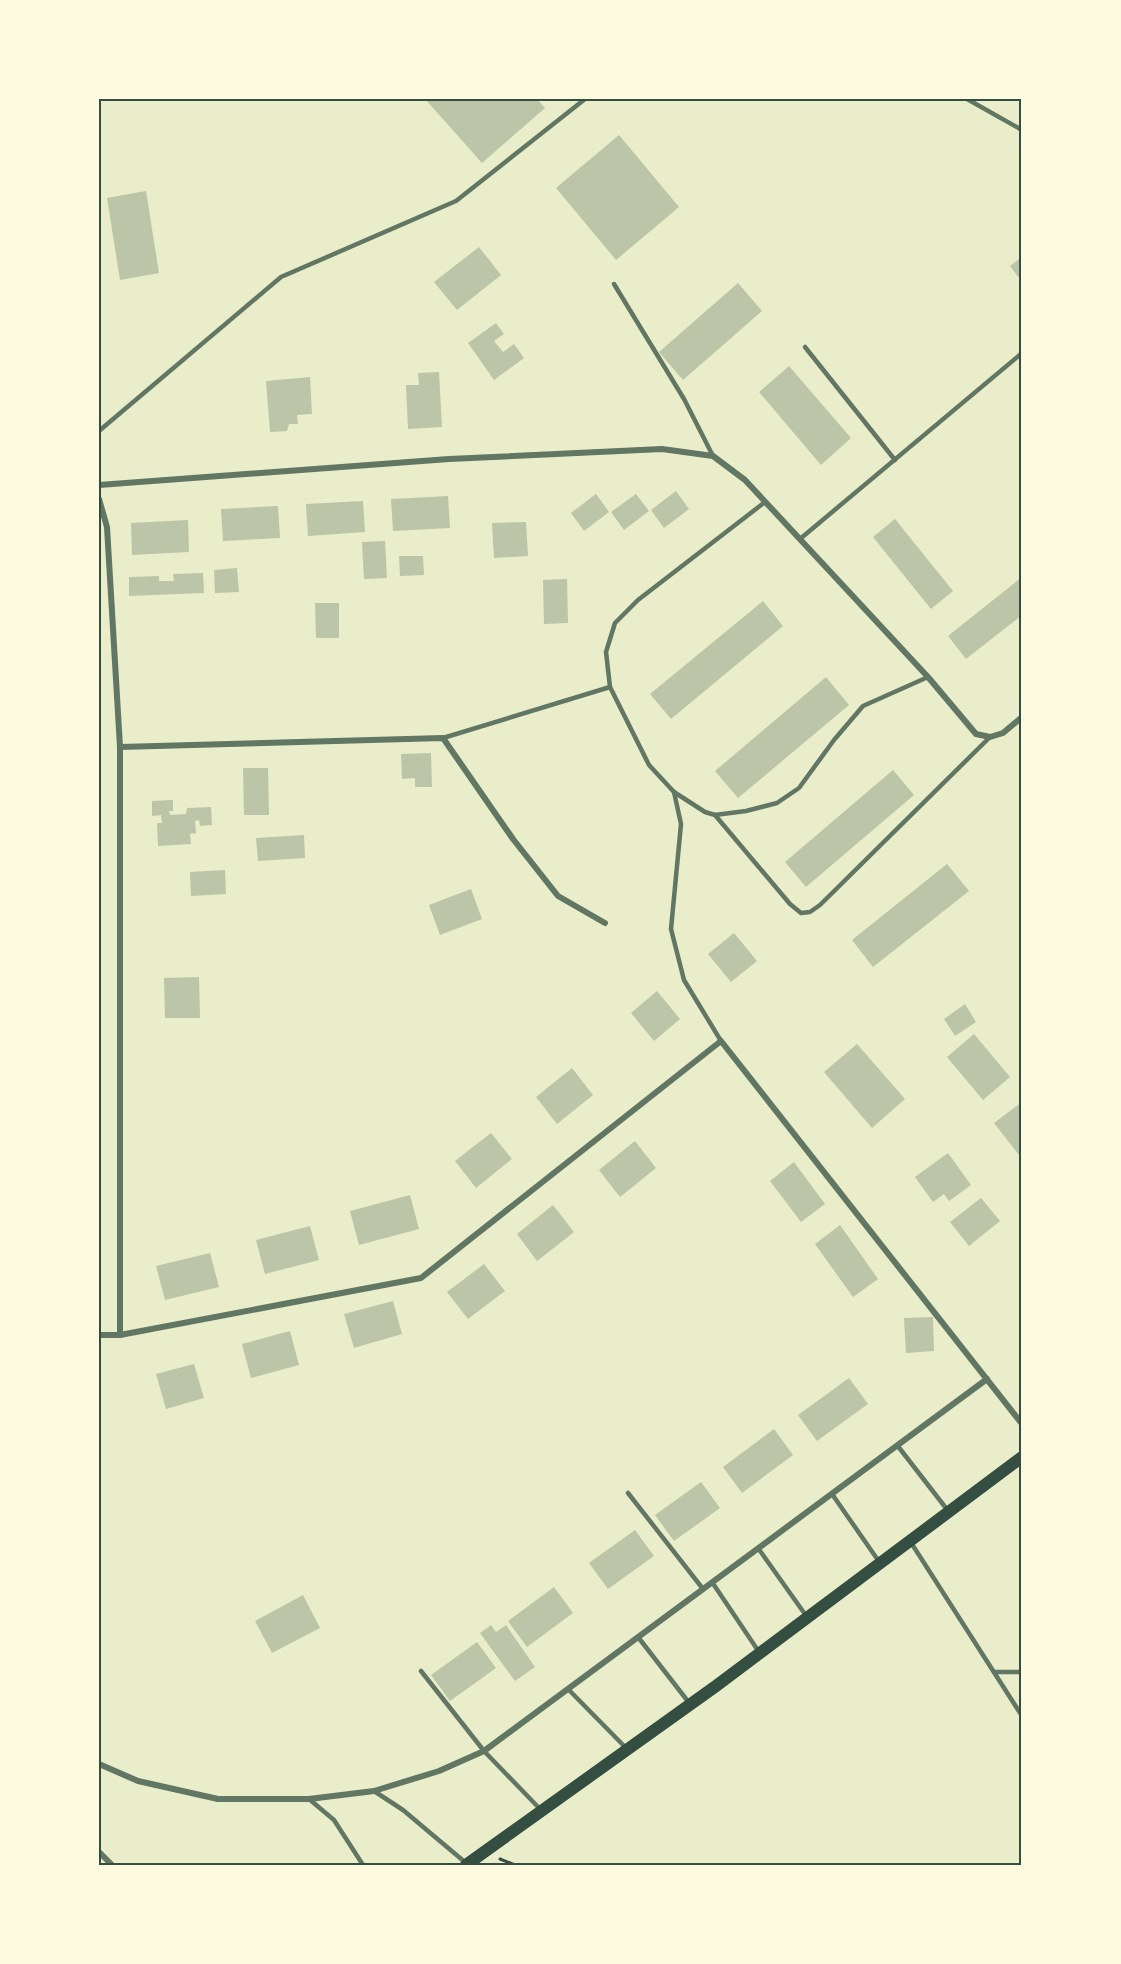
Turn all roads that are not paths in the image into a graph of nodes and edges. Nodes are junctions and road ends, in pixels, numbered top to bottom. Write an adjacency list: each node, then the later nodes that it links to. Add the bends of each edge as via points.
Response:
1 (585, 99): 7 (lane, via 456,201 280,277)
2 (967, 99): 3 (lane)
3 (1022, 130)
4 (614, 284): 8 (lane, via 684,399)
5 (805, 346): 9 (lane)
6 (1022, 353): 9 (lane)
7 (99, 431)
8 (713, 456): 10 (street, via 662,449 460,458); 12 (street, via 745,480)
9 (895, 460): 13 (lane)
10 (99, 485)
11 (99, 499): 19 (street, via 107,527)
12 (765, 502): 13 (street); 15 (lane, via 638,600 615,623 606,652)
13 (800, 539): 14 (street)
14 (928, 677): 17 (street, via 976,734); 21 (lane, via 863,706 800,788 777,803)
15 (610, 687): 18 (lane); 20 (lane, via 649,765)
16 (1022, 717): 17 (street)
17 (990, 737): 21 (lane, via 810,912 801,913 790,904)
18 (443, 738): 19 (street); 22 (street, via 558,896)
19 (120, 747): 25 (street)
20 (674, 792): 21 (lane); 23 (lane, via 681,824 671,929 684,980)
21 (714, 815)
22 (605, 923)
23 (721, 1041): 25 (street, via 421,1278); 26 (street)
24 (99, 1335): 25 (street)
25 (120, 1335)
26 (987, 1379): 27 (street); 28 (street)
27 (1022, 1424)
28 (897, 1445): 31 (street); 32 (lane)
29 (1022, 1457): 32 (main road)
30 (628, 1493): 37 (lane)
31 (832, 1494): 34 (street); 35 (lane)
32 (949, 1512): 33 (main road)
33 (910, 1541): 35 (main road); 42 (lane)
34 (758, 1548): 36 (street); 38 (lane)
35 (880, 1563): 38 (main road)
36 (712, 1582): 37 (street); 40 (lane)
37 (703, 1589): 39 (street)
38 (808, 1618): 40 (main road)
39 (638, 1637): 44 (street); 45 (lane)
40 (760, 1653): 45 (main road)
41 (421, 1671): 48 (lane)
42 (994, 1672): 43 (lane); 46 (lane)
43 (1022, 1672)
44 (568, 1689): 47 (lane); 48 (street)
45 (690, 1704): 47 (main road)
46 (1022, 1716)
47 (627, 1749): 52 (main road)
48 (484, 1751): 50 (street, via 440,1771); 52 (lane)
49 (99, 1764): 51 (street, via 138,1781 218,1799)
50 (374, 1791): 51 (street); 56 (lane, via 403,1810)
51 (309, 1798): 55 (lane, via 334,1820)
52 (542, 1811): 56 (main road)
53 (99, 1852): 54 (street)
54 (112, 1865)
55 (363, 1865)
56 (467, 1865)

